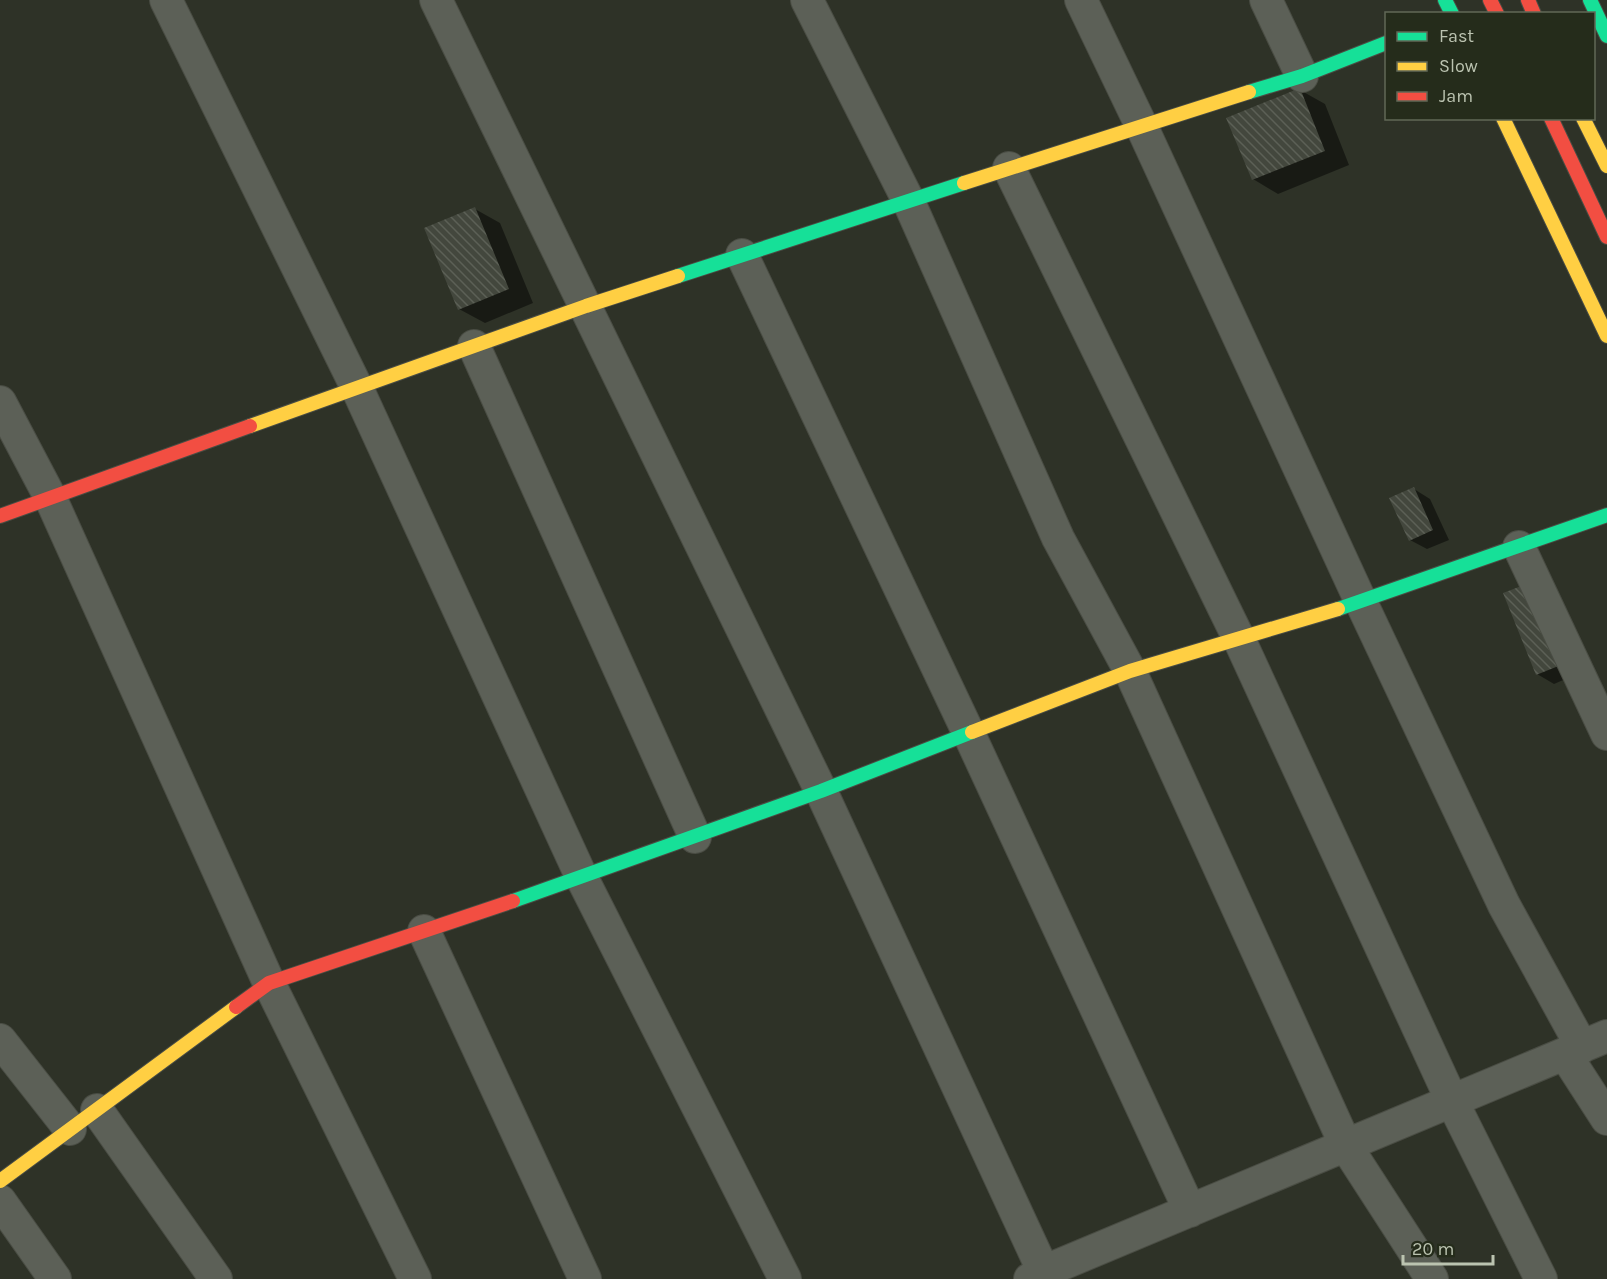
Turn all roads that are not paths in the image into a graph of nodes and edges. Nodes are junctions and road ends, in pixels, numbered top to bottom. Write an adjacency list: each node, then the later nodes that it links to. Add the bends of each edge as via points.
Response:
1 (166, 0): 22 (street)
2 (436, 0): 19 (street)
3 (807, 0): 16 (street)
4 (1080, 0): 13 (street)
5 (1266, 0): 9 (street)
6 (1590, 0): 7 (main road)
7 (1607, 36)
8 (1385, 43): 9 (main road)
9 (1302, 76): 13 (main road)
10 (1504, 120): 20 (main road)
11 (1552, 120): 17 (main road)
12 (1584, 120): 14 (main road)
13 (1141, 125): 15 (main road); 28 (street)
14 (1607, 166)
15 (1008, 168): 16 (main road); 29 (street)
16 (908, 200): 18 (main road); 30 (street, via 1058,538)
17 (1607, 237)
18 (742, 255): 19 (main road); 31 (street)
19 (586, 306): 21 (main road); 33 (street)
20 (1607, 336)
21 (474, 346): 22 (main road); 34 (street)
22 (357, 388): 24 (main road); 35 (street)
23 (0, 402): 24 (street)
24 (50, 497): 26 (main road); 37 (street)
25 (1607, 515): 27 (main road)
26 (0, 516)
27 (1519, 547): 28 (main road); 32 (street)
28 (1361, 602): 29 (main road); 39 (street, via 1504,905)
29 (1239, 639): 30 (main road); 40 (street)
30 (1130, 671): 31 (main road); 44 (street)
31 (969, 734): 33 (main road); 47 (street)
32 (1607, 734)
33 (821, 791): 34 (main road); 48 (street)
34 (695, 837): 35 (main road)
35 (582, 878): 36 (main road); 53 (street)
36 (424, 931): 37 (main road); 52 (street)
37 (269, 983): 41 (main road); 51 (street)
38 (0, 1041): 43 (street)
39 (1584, 1046): 40 (street); 42 (street)
40 (1452, 1101): 44 (street); 55 (street)
41 (97, 1110): 43 (main road); 50 (street)
42 (1607, 1119)
43 (70, 1129): 45 (main road)
44 (1346, 1146): 47 (street); 54 (street)
45 (0, 1181)
46 (0, 1201): 49 (street)
47 (1190, 1210): 48 (street)
48 (1040, 1277)
49 (55, 1279)
50 (216, 1279)
51 (415, 1279)
52 (585, 1279)
53 (785, 1279)
54 (1432, 1279)
55 (1541, 1279)

